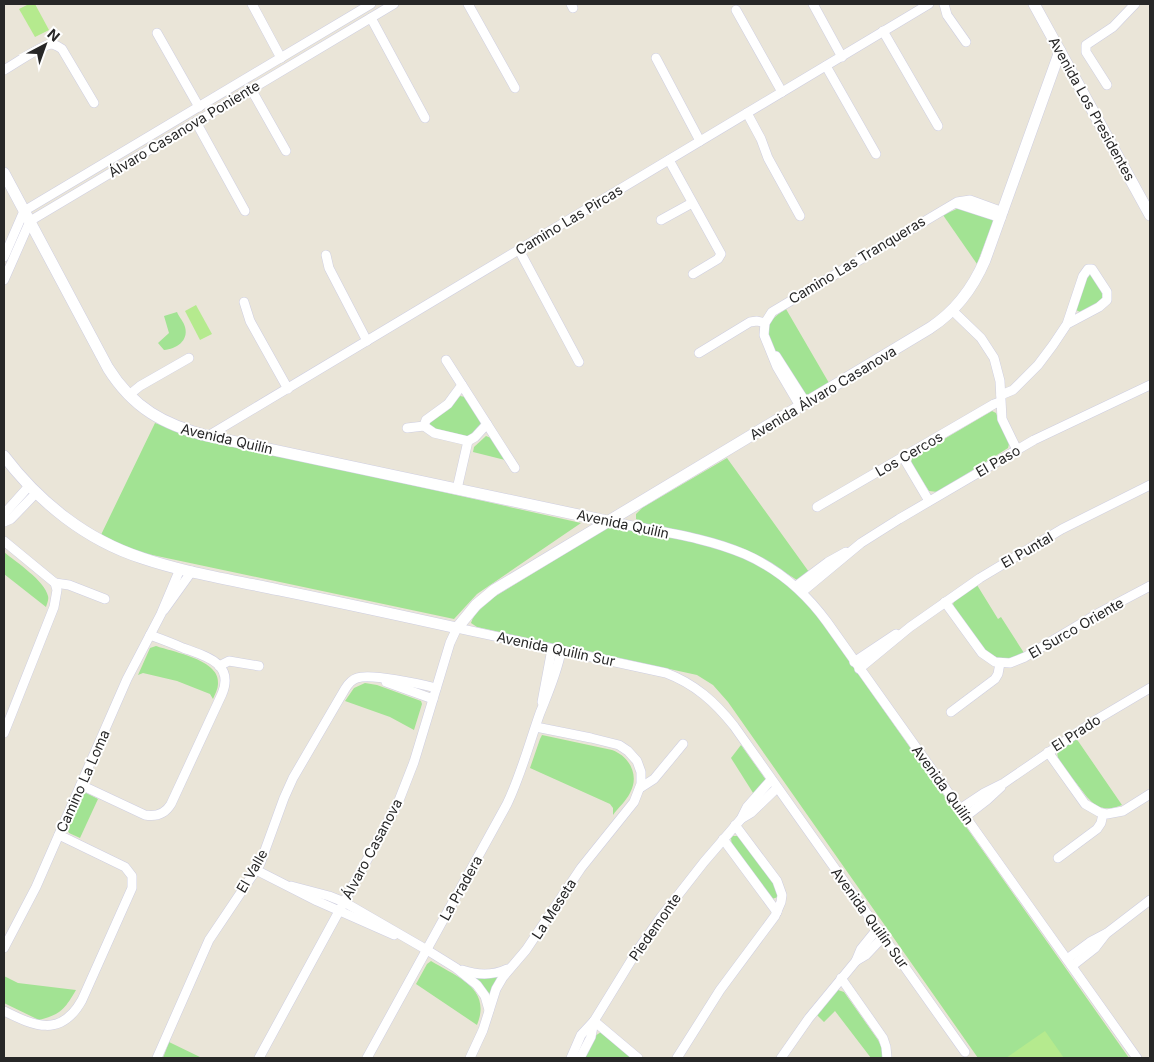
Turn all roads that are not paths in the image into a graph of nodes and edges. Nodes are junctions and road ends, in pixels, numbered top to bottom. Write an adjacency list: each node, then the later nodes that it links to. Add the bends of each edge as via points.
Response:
1 (252, 4): 19 (street)
2 (371, 4): 10 (street, Álvaro Casanova Poniente)
3 (394, 4): 13 (street, Álvaro Casanova Poniente)
4 (468, 4): 26 (street)
5 (813, 4): 18 (street)
6 (929, 4): 14 (street, Camino Las Pircas)
7 (944, 4): 16 (street, via 947,15)
8 (1034, 4): 17 (street, Avenida Los Presidentes)
9 (1136, 4): 11 (street)
10 (359, 7): 19 (street, Álvaro Casanova Poniente)
11 (1125, 7): 25 (street, via 1113,27 1085,47)
12 (736, 10): 28 (street)
13 (371, 18): 24 (street, Álvaro Casanova Poniente); 32 (street)
14 (883, 32): 18 (street, Camino Las Pircas); 34 (street)
15 (157, 33): 30 (street)
16 (966, 42)
17 (1060, 51): 42 (street, Avenida Álvaro Casanova); 43 (street, Avenida Los Presidentes)
18 (842, 57): 21 (street, Camino Las Pircas)
19 (281, 58): 23 (street, Álvaro Casanova Poniente)
20 (656, 58): 35 (street)
21 (826, 66): 28 (street, Camino Las Pircas); 37 (street)
22 (4, 70): 29 (street, via 54,44 62,49)
23 (256, 73): 24 (street); 30 (street, Álvaro Casanova Poniente)
24 (262, 82): 27 (street, Álvaro Casanova Poniente)
25 (1107, 85)
26 (514, 88)
27 (251, 89): 33 (street, Álvaro Casanova Poniente); 36 (street)
28 (782, 92): 31 (street, Camino Las Pircas)
29 (94, 103)
30 (199, 108): 44 (street, Álvaro Casanova Poniente)
31 (747, 113): 35 (street, Camino Las Pircas); 45 (street)
32 (425, 118)
33 (196, 122): 41 (street); 44 (street, Álvaro Casanova Poniente)
34 (938, 126)
35 (700, 141): 38 (street, Camino Las Pircas)
36 (286, 151)
37 (876, 154)
38 (669, 160): 40 (street); 47 (street, Camino Las Pircas)
39 (4, 173): 44 (street, Avenida Quilín)
40 (692, 203): 46 (street); 50 (street, via 721,254)
41 (245, 212)
42 (1002, 215): 53 (street, Avenida Álvaro Casanova, via 978,276); 54 (street, Camino Las Tranqueras, via 970,200 953,203 776,309)
43 (1150, 215)
44 (27, 216): 49 (street); 51 (street); 64 (street, Avenida Quilín, via 108,368)
45 (800, 216)
46 (661, 220)
47 (519, 250): 56 (street, Camino Las Pircas); 60 (street)
48 (326, 255): 56 (street, via 329,268)
49 (4, 256)
50 (693, 274)
51 (4, 280)
52 (244, 302): 63 (street, via 250,321)
53 (953, 311): 65 (street, via 990,351 999,373); 66 (street, Avenida Álvaro Casanova)
54 (765, 323): 57 (street, via 750,322); 66 (street, via 764,335 771,350 786,369)
55 (1067, 324): 55 (street, Los Cercos, via 1107,300 1107,292 1092,269 1088,269 1084,276); 65 (street, Los Cercos, via 1030,374)
56 (368, 340): 63 (street, Camino Las Pircas)
57 (699, 352)
58 (189, 358): 64 (street)
59 (446, 360): 61 (street)
60 (579, 362)
61 (462, 385): 67 (street); 68 (street, via 448,404 426,420)
62 (1150, 385): 72 (street, El Paso)
63 (288, 389): 70 (street, Camino Las Pircas)
64 (129, 395): 70 (street, Avenida Quilín, via 164,422)
65 (1001, 399): 72 (street, via 1002,419); 74 (street, Los Cercos)
66 (803, 404): 82 (street, Avenida Álvaro Casanova)
67 (487, 424): 71 (street); 75 (street)
68 (424, 426): 69 (street); 71 (street)
69 (407, 428)
70 (208, 436): 77 (street, Avenida Quilín)
71 (468, 441): 77 (street)
72 (1017, 450): 79 (street, El Paso)
73 (4, 456): 78 (street, Avenida Quilín Sur)
74 (903, 457): 79 (street); 80 (street, Los Cercos)
75 (515, 468)
76 (1150, 485): 91 (street, El Puntal, via 1031,547)
77 (457, 489): 82 (street, Avenida Quilín)
78 (32, 490): 81 (street); 83 (street, via 11,519); 85 (street, Avenida Quilín Sur, via 62,516 97,538 141,558)
79 (929, 501): 89 (street, El Paso, via 868,537)
80 (817, 507)
81 (4, 514)
82 (607, 521): 89 (street, Avenida Quilín, via 730,547 762,562); 93 (street, Avenida Álvaro Casanova, via 494,590 476,604)
83 (4, 522)
84 (4, 541): 87 (street)
85 (180, 568): 86 (street, Avenida Quilín Sur); 92 (street, Camino La Loma)
86 (192, 571): 92 (street, Camino La Loma); 93 (street, Avenida Quilín Sur)
87 (55, 583): 90 (street); 106 (street, via 54,607)
88 (1150, 586): 96 (street, El Surco Oriente, via 1025,658)
89 (799, 589): 97 (street, Avenida Quilín, via 820,612)
90 (105, 599)
91 (945, 602): 96 (street, via 982,653); 97 (street, El Puntal, via 887,639)
92 (161, 614): 94 (street, Camino La Loma)
93 (457, 628): 95 (street, Avenida Quilín Sur); 101 (street, Álvaro Casanova)
94 (150, 635): 98 (street, via 209,657); 112 (street, Camino La Loma)
95 (557, 650): 105 (street, La Pradera); 111 (street, Avenida Quilín Sur, via 666,673 695,687 725,715)
96 (1000, 663): 104 (street, via 995,679)
97 (857, 665): 115 (street, Avenida Quilín)
98 (220, 666): 99 (street, via 232,660); 112 (street, via 225,678 224,689 166,810 153,816 145,814)
99 (259, 666)
100 (376, 678): 101 (street, El Valle); 103 (street, El Valle); 121 (street, El Valle, via 356,678 341,694 290,783)
101 (436, 688): 103 (street, Álvaro Casanova)
102 (1150, 688): 108 (street, El Prado)
103 (433, 699): 124 (street, Álvaro Casanova, via 398,803)
104 (951, 712)
105 (536, 727): 109 (street, via 619,745 631,754); 130 (street, La Pradera, via 504,810)
106 (4, 733)
107 (683, 744): 110 (street, La Meseta)
108 (1048, 752): 115 (street, El Prado, via 984,793); 116 (street, via 1085,804)
109 (641, 772): 110 (street); 113 (street)
110 (659, 773): 113 (street, La Meseta, via 652,782)
111 (774, 784): 117 (street, Piedemonte, via 747,807); 127 (street, Avenida Quilín Sur)
112 (80, 785): 118 (street, Camino La Loma)
113 (640, 788): 133 (street, La Meseta, via 634,802 600,843 531,944)
114 (1150, 794): 116 (street, via 1123,811)
115 (963, 813): 131 (street, Avenida Quilín)
116 (1103, 814): 120 (street, via 1096,829)
117 (738, 822): 119 (street, Piedemonte); 126 (street, via 780,885 782,898)
118 (59, 835): 129 (street, Camino La Loma); 135 (street, via 128,869 132,876 131,892 82,1000 72,1013 64,1020 37,1025)
119 (723, 839): 126 (street); 137 (street, Piedemonte, via 674,898)
120 (1058, 858)
121 (256, 870): 122 (street); 139 (street, El Valle, via 209,940)
122 (291, 886): 124 (street); 125 (street)
123 (1150, 900): 131 (street, via 1107,933 1095,948)
124 (344, 902): 125 (street, Álvaro Casanova); 128 (street)
125 (339, 912): 128 (street); 140 (street, Álvaro Casanova)
126 (778, 912): 146 (street, via 720,990)
127 (881, 932): 134 (street, via 866,955); 138 (street, Avenida Quilín Sur)
128 (404, 938): 130 (street)
129 (4, 948)
130 (427, 950): 132 (street); 141 (street, La Pradera)
131 (1070, 962): 149 (street, Avenida Quilín)
132 (456, 968): 133 (street, via 486,975); 136 (street, via 482,990)
133 (510, 968): 136 (street, La Meseta, via 498,985)
134 (841, 978): 147 (street); 148 (street, via 883,1038)
135 (4, 1011)
136 (489, 1013): 142 (street, La Meseta)
137 (594, 1021): 143 (street, Piedemonte, via 582,1035); 144 (street, Piedemonte, via 591,1037); 145 (street)
138 (965, 1052)
139 (157, 1058)
140 (259, 1058)
141 (367, 1058)
142 (470, 1058)
143 (571, 1058)
144 (580, 1058)
145 (638, 1058)
146 (676, 1058)
147 (781, 1058)
148 (887, 1058)
149 (1137, 1058)

